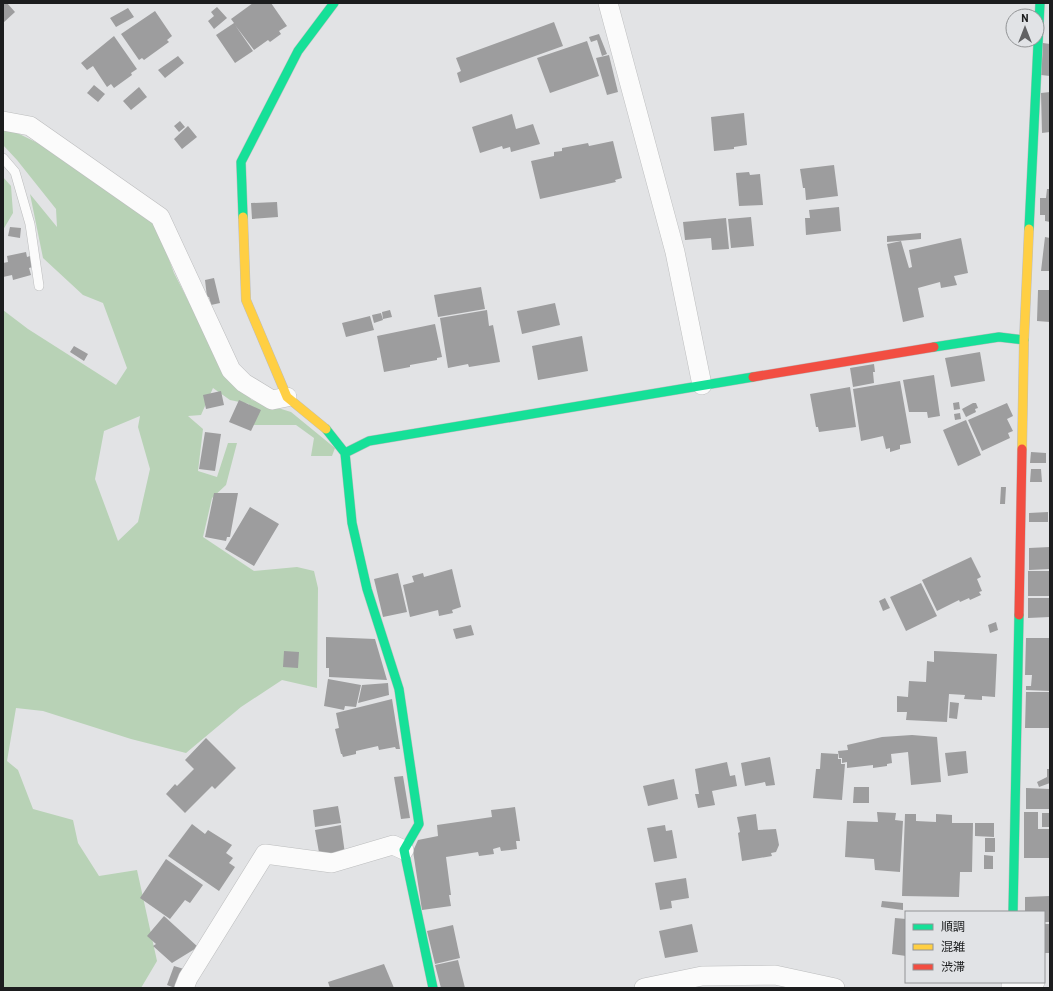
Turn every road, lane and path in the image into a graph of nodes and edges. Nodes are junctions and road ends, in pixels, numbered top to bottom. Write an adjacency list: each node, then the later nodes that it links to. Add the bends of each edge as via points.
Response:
1 (334, 3): 9 (street, via 298,51 241,162 246,300)
2 (608, 3): 8 (street, via 676,252)
3 (1040, 3): 7 (street)
4 (3, 121): 9 (street, via 30,126 160,217 231,370 244,383 272,400)
5 (3, 158): 6 (lane, via 15,172 28,216)
6 (39, 286)
7 (1024, 340): 8 (street, via 999,337); 12 (street)
8 (702, 384): 10 (street, via 369,441)
9 (287, 397): 10 (street, via 323,426)
10 (345, 453): 11 (street, via 354,531 367,589 399,689 419,824)
11 (404, 850): 15 (street, via 393,845 332,863 265,854); 16 (street)
12 (1013, 911)
13 (1027, 983): 14 (street)
14 (1011, 985)
15 (184, 988)
16 (433, 988)
17 (644, 988): 18 (street, via 702,976 775,975)
18 (835, 988)

